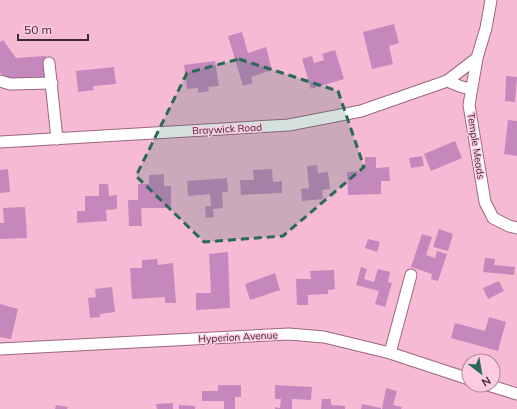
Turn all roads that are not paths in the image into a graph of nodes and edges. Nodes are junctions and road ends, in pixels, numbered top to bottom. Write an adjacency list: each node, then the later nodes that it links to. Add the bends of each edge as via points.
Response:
1 (491, 0): 2 (street, Temple Meads, via 486,28)
2 (476, 58): 5 (street, Braywick Road); 7 (street, Temple Meads)
3 (49, 63): 6 (street)
4 (0, 81): 6 (street, via 10,84)
5 (447, 81): 7 (street); 8 (street, Braywick Road, via 361,111 289,125)
6 (52, 83): 8 (street)
7 (471, 89): 10 (street, Temple Meads, via 469,105 486,202 493,218)
8 (57, 139): 9 (street, Braywick Road)
9 (0, 142)
10 (517, 228)
11 (411, 275): 13 (street)
12 (0, 349): 13 (street, Hyperion Avenue, via 289,334 324,337)
13 (390, 353): 14 (street, Hyperion Avenue)
14 (461, 376)
15 (501, 389): 16 (street)
16 (517, 394)

